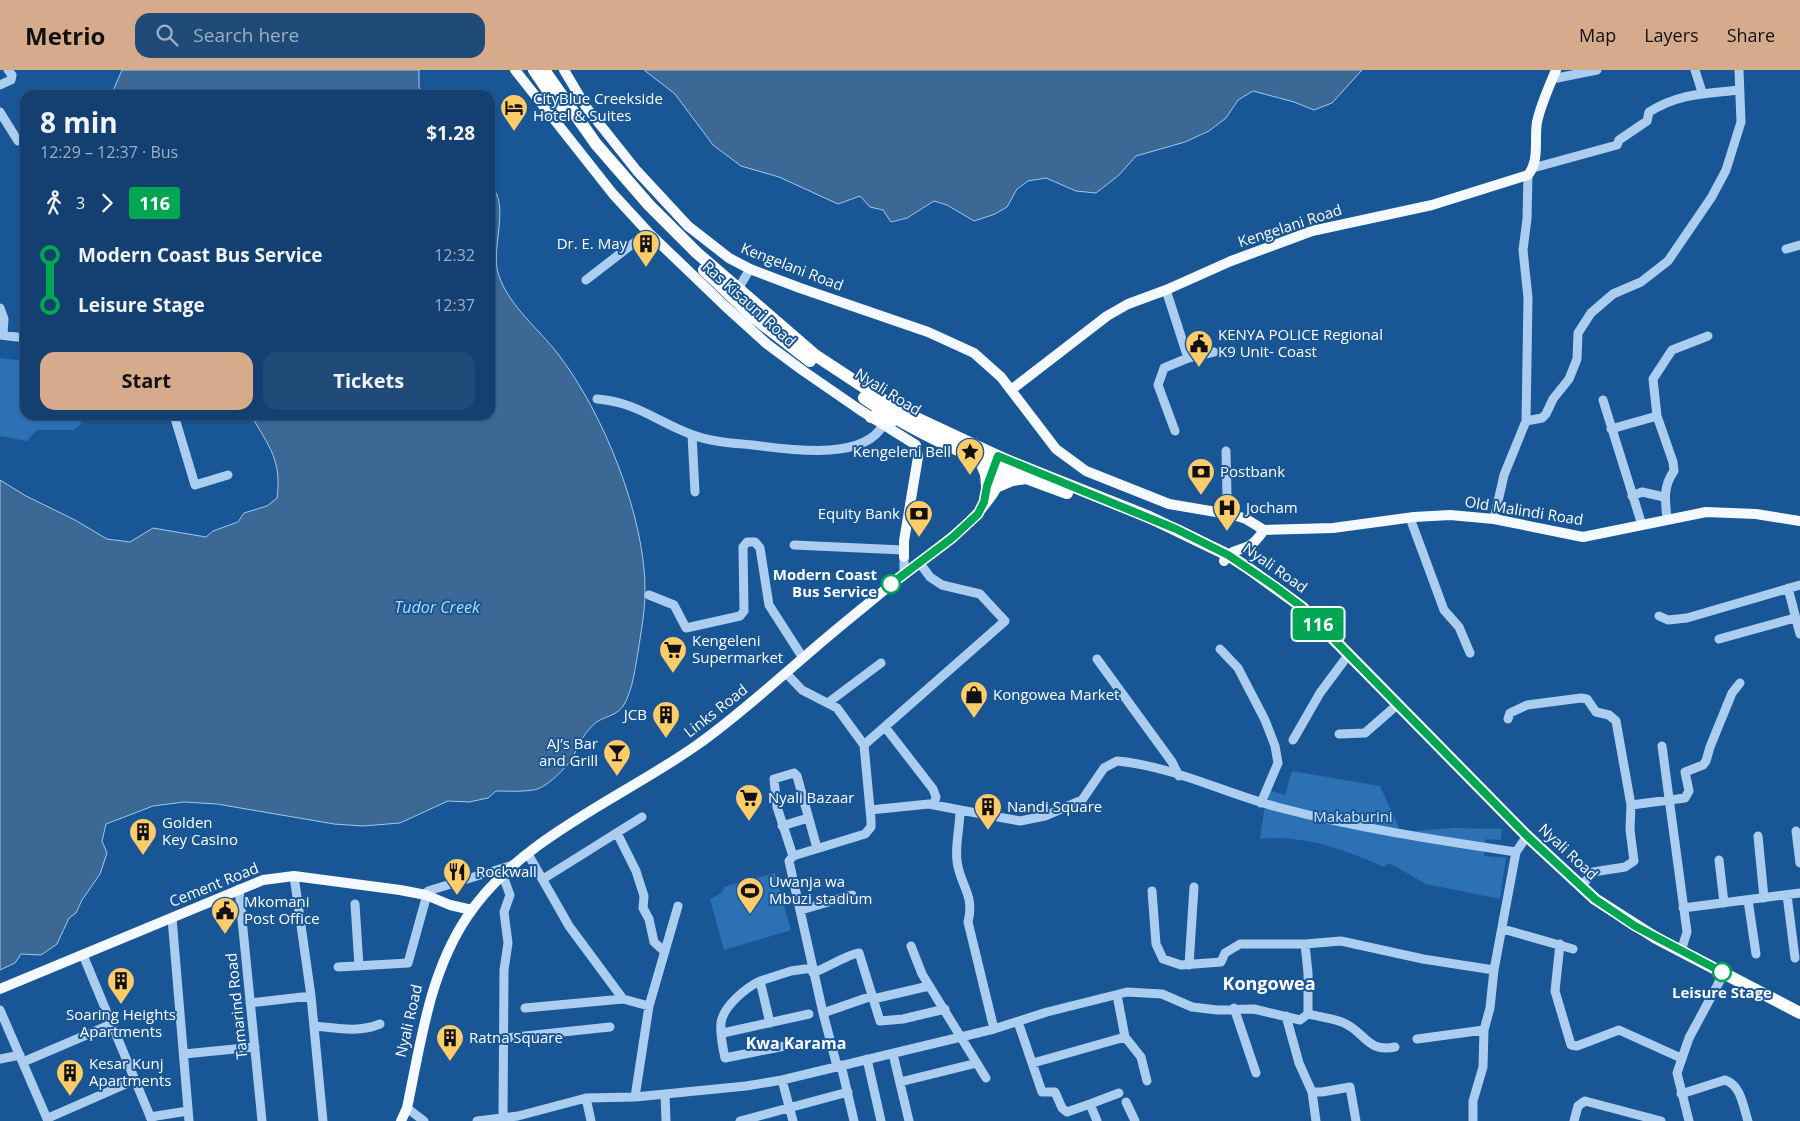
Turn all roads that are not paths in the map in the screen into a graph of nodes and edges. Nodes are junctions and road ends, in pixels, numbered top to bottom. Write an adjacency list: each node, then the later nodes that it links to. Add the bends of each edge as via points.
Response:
1 (8, 70): 10 (street, via 11,80)
2 (515, 70): 16 (main road, Ras Kisauni Road, via 597,176)
3 (534, 70): 27 (highway, Nyali Road, via 590,149 645,211)
4 (544, 70): 21 (highway, Nyali Road, via 596,144 628,182)
5 (564, 70): 19 (main road, Kengelani Road, via 586,108 677,215 716,250)
6 (1597, 70): 9 (street)
7 (1695, 70): 12 (street)
8 (1739, 70): 11 (street)
9 (1554, 74): 15 (main road, via 1537,124)
10 (0, 85)
11 (1740, 90): 12 (street); 37 (street, via 1741,117 1736,140 1726,170 1706,205 1668,261 1641,282 1613,294 1591,313 1578,333 1577,359 1569,379 1542,418)
12 (1702, 92): 15 (street, via 1674,99 1648,112 1647,121 1617,144)
13 (0, 112): 14 (street)
14 (18, 142)
15 (1531, 172): 22 (main road, Kengelani Road, via 1432,205 1312,231 1231,261); 37 (street, via 1523,250 1528,318)
16 (648, 232): 20 (street); 27 (main road, Ras Kisauni Road)
17 (1800, 245): 18 (street)
18 (1786, 250)
19 (750, 269): 21 (street); 30 (main road, Kengelani Road, via 957,344 990,366)
20 (586, 280)
21 (738, 290): 44 (highway, Nyali Road, via 802,345 865,390)
22 (1166, 290): 29 (street); 30 (main road, Kengelani Road, via 1128,304 1107,316)
23 (0, 308): 24 (street, via 4,319)
24 (2, 335): 26 (street)
25 (1708, 336): 33 (street, via 1672,350 1654,379)
26 (20, 337)
27 (770, 338): 34 (main road, Ras Kisauni Road); 36 (highway, Nyali Road)
28 (1214, 352): 29 (street)
29 (1188, 358): 40 (street, via 1164,368 1158,384)
30 (1011, 390): 51 (main road, Kengelani Road, via 1056,449 1086,471 1169,504)
31 (597, 399): 41 (street, via 626,403)
32 (1603, 400): 39 (street)
33 (1657, 416): 39 (street); 50 (street, via 1674,471 1667,480)
34 (871, 417): 36 (highway); 38 (main road, Ras Kisauni Road)
35 (176, 420): 45 (street, via 195,485)
36 (901, 420): 43 (highway, Nyali Road)
37 (1526, 421): 53 (street, via 1504,475)
38 (883, 425): 41 (street, via 868,440 815,451 712,441); 60 (main road, Ras Kisauni Road, via 914,443 918,451)
39 (1611, 429): 49 (street)
40 (1175, 432)
41 (692, 435): 48 (street)
42 (1226, 451): 51 (street, via 1227,496)
43 (980, 460): 44 (highway, Nyali Road); 47 (highway)
44 (1000, 463): 46 (highway, Nyali Road); 47 (main road, Links Road); 61 (highway, Nyali Road, via 1147,516)
45 (228, 475)
46 (1026, 478): 47 (highway); 61 (highway, Nyali Road, via 1150,524)
47 (992, 486): 63 (main road, Links Road, via 978,514)
48 (695, 492)
49 (1632, 496): 50 (street, via 1642,492); 56 (street)
50 (1664, 497): 54 (street)
51 (1222, 512): 57 (main road, Kengelani Road, via 1246,518)
52 (1410, 518): 53 (main road, Old Malindi Road, via 1450,515); 57 (main road, Old Malindi Road, via 1333,528); 72 (street, via 1444,610 1459,627)
53 (1494, 518): 56 (main road, Old Malindi Road, via 1583,537)
54 (1667, 518): 55 (main road, Old Malindi Road, via 1720,511); 56 (main road, Old Malindi Road)
55 (1800, 522)
56 (1642, 525)
57 (1264, 530): 59 (main road)
58 (794, 545): 60 (street)
59 (1247, 547): 61 (main road, via 1238,548); 62 (main road)
60 (904, 554): 63 (street)
61 (1226, 558): 62 (highway, Nyali Road)
62 (1238, 565): 73 (highway, Nyali Road, via 1313,619)
63 (912, 567): 74 (main road, Links Road); 82 (street, via 942,585 980,594 1005,621)
64 (1800, 585): 65 (street)
65 (1788, 588): 67 (street, via 1687,618 1668,620); 68 (street)
66 (649, 595): 74 (street, via 674,605 686,628 740,616 744,612 742,547 747,542 755,542 760,548 769,605)
67 (1659, 616)
68 (1795, 618): 69 (street); 70 (street)
69 (1800, 634)
70 (1719, 639)
71 (1220, 649): 89 (street, via 1238,668 1276,746 1278,763)
72 (1470, 653)
73 (1349, 654): 80 (highway, Nyali Road); 84 (street, via 1320,693)
74 (802, 658): 77 (main road, Links Road)
75 (1097, 659): 87 (street)
76 (881, 663): 79 (street)
77 (786, 673): 79 (street, via 802,690); 103 (main road, Links Road, via 696,746)
78 (1740, 683): 88 (street, via 1732,693 1706,761 1685,772 1689,791 1686,798)
79 (829, 702): 85 (street)
80 (1397, 705): 83 (street, via 1365,733); 99 (highway, Nyali Road)
81 (1508, 719): 91 (street, via 1510,713 1519,708 1587,699 1596,712 1612,717 1617,728)
82 (885, 727): 85 (street); 90 (street, via 933,789)
83 (1339, 734)
84 (1293, 740)
85 (864, 745): 92 (street)
86 (1662, 746): 88 (street)
87 (1179, 776): 89 (street); 93 (street, via 1117,760 1104,768 1082,800 1045,816 1020,821)
88 (1669, 802): 91 (street); 125 (street)
89 (1261, 803): 102 (street, via 1386,833)
90 (934, 804): 92 (street); 93 (street)
91 (1631, 805): 112 (street, via 1634,861 1625,867 1593,872)
92 (870, 810): 101 (street, via 871,827 865,834)
93 (960, 810): 170 (street, via 957,863 969,893 968,922)
94 (642, 817): 98 (street)
95 (808, 818): 96 (street); 96 (street, via 797,776 792,774 774,779); 101 (street)
96 (782, 826): 104 (street)
97 (1796, 831): 106 (street)
98 (617, 833): 110 (street); 136 (street, via 636,872 654,942)
99 (1527, 836): 102 (street); 112 (highway, Nyali Road)
100 (1758, 836): 119 (street)
101 (817, 848): 104 (street)
102 (1516, 852): 130 (street)
103 (528, 854): 107 (main road, Links Road); 110 (street)
104 (793, 856): 127 (street, via 789,861)
105 (1719, 860): 121 (street)
106 (1800, 863)
107 (516, 864): 109 (main road, Links Road); 116 (street, via 436,886)
108 (294, 876): 113 (main road, Cement Road, via 263,880); 116 (main road, Cement Road); 150 (street)
109 (503, 876): 126 (main road, Links Road); 175 (street, via 510,895 504,912 508,944 504,970)
110 (543, 879): 152 (street, via 569,926)
111 (1194, 887): 140 (street)
112 (1581, 887): 135 (highway, Nyali Road, via 1620,917)
113 (239, 889): 128 (main road, Cement Road); 153 (street, Tamarind Road)
114 (1152, 891): 140 (street, via 1156,944 1160,954 1163,959)
115 (1800, 893): 118 (street)
116 (426, 895): 123 (main road, Cement Road); 141 (street, via 409,962)
117 (852, 895): 127 (street)
118 (1788, 895): 119 (street); 139 (street)
119 (1764, 898): 120 (street)
120 (1748, 900): 121 (street); 137 (street)
121 (1724, 903): 125 (street)
122 (355, 904): 141 (street)
123 (450, 905): 126 (main road, Cement Road); 129 (main road)
124 (678, 906): 136 (street)
125 (1683, 908): 135 (street, via 1687,932)
126 (472, 910): 129 (main road, Links Road)
127 (800, 910): 144 (street)
128 (172, 918): 138 (main road, Cement Road); 180 (street)
129 (460, 928): 204 (main road, Nyali Road, via 434,985)
130 (1503, 929): 132 (street); 143 (street)
131 (1305, 944): 140 (street, via 1240,944 1225,953 1220,962); 143 (street, via 1341,941); 162 (street)
132 (1560, 944): 134 (street); 183 (street, via 1555,991 1572,1045 1620,1030)
133 (911, 946): 147 (street)
134 (1573, 949)
135 (1681, 951): 145 (highway, Nyali Road)
136 (665, 952): 154 (street)
137 (1756, 954)
138 (83, 955): 148 (main road, Cement Road); 166 (street)
139 (1795, 958)
140 (1189, 965)
141 (359, 966): 142 (street)
142 (338, 967)
143 (1494, 970): 171 (street)
144 (813, 971): 146 (street, via 791,971); 151 (street, via 859,953); 159 (street)
145 (1724, 973): 160 (highway, Nyali Road); 183 (street, via 1689,1038)
146 (760, 981): 165 (street); 172 (street, via 746,988 729,1007 721,1021)
147 (930, 986): 151 (street); 157 (street)
148 (0, 989)
149 (1117, 995): 156 (street, via 1144,992 1162,994 1192,1006 1216,1010); 164 (street); 174 (street)
150 (311, 996): 153 (street); 168 (street)
151 (872, 998): 157 (street, via 882,1022); 159 (street)
152 (623, 999): 154 (street); 155 (street)
153 (250, 1003): 178 (street, Tamarind Road)
154 (649, 1006): 200 (street)
155 (525, 1008)
156 (1234, 1008): 163 (street); 189 (street)
157 (945, 1009): 173 (street)
158 (0, 1010): 184 (street)
159 (823, 1013): 188 (street)
160 (1800, 1013)
161 (809, 1014): 165 (street)
162 (1308, 1014): 163 (street, via 1300,1020); 179 (street, via 1345,1023 1370,1045 1381,1049)
163 (1286, 1016): 196 (street, via 1299,1064)
164 (1018, 1022): 170 (street); 187 (street)
165 (770, 1023): 172 (street)
166 (112, 1024): 184 (street); 191 (street)
167 (380, 1024): 168 (street, via 367,1030)
168 (314, 1026): 214 (street)
169 (610, 1028): 175 (street)
170 (994, 1029): 173 (street)
171 (1484, 1030): 176 (street); 228 (street, via 1483,1067 1474,1090)
172 (723, 1033): 177 (street, via 727,1059)
173 (962, 1036): 181 (street); 186 (street)
174 (1125, 1037): 187 (street); 193 (street, via 1141,1057)
175 (505, 1038): 207 (street)
176 (1417, 1039)
177 (790, 1044)
178 (255, 1047): 180 (street); 213 (street, Tamarind Road)
179 (1395, 1047)
180 (184, 1054): 206 (street)
181 (893, 1054): 185 (street); 194 (street)
182 (0, 1058): 184 (street)
183 (1682, 1058): 199 (street, via 1677,1073)
184 (22, 1059): 210 (street)
185 (867, 1059): 188 (street); 222 (street)
186 (977, 1063): 190 (street); 194 (street)
187 (1033, 1063): 203 (street, via 1042,1092 1055,1092 1064,1111 1070,1112)
188 (839, 1065): 192 (street); 195 (street)
189 (1256, 1073)
190 (986, 1078)
191 (135, 1080): 209 (street); 210 (street)
192 (782, 1080): 198 (street); 205 (street)
193 (1147, 1081)
194 (900, 1082): 223 (street)
195 (848, 1092): 205 (street); 211 (street)
196 (1312, 1092): 226 (street); 227 (street, via 1350,1087)
197 (1119, 1093): 203 (street)
198 (665, 1094): 200 (street); 219 (street)
199 (1681, 1094): 231 (street); 232 (street, via 1724,1080 1730,1082 1737,1087)
200 (635, 1097): 201 (street)
201 (586, 1098): 207 (street); 218 (street)
202 (1126, 1102): 225 (street)
203 (1090, 1104): 224 (street)
204 (407, 1108): 215 (main road, Nyali Road); 216 (street)
205 (790, 1108): 220 (street); 221 (street)
206 (188, 1111): 209 (street); 212 (street)
207 (503, 1118): 217 (street)
208 (1635, 1118): 229 (street, via 1585,1101 1578,1106); 230 (street)
209 (151, 1119)
210 (48, 1120)
211 (852, 1120)
212 (189, 1121)
213 (262, 1121)
214 (324, 1121)
215 (401, 1121)
216 (424, 1121)
217 (477, 1121)
218 (591, 1121)
219 (666, 1121)
220 (740, 1121)
221 (792, 1121)
222 (881, 1121)
223 (909, 1121)
224 (1097, 1121)
225 (1135, 1121)
226 (1316, 1121)
227 (1356, 1121)
228 (1473, 1121)
229 (1574, 1121)
230 (1661, 1121)
231 (1689, 1121)
232 (1748, 1121)

